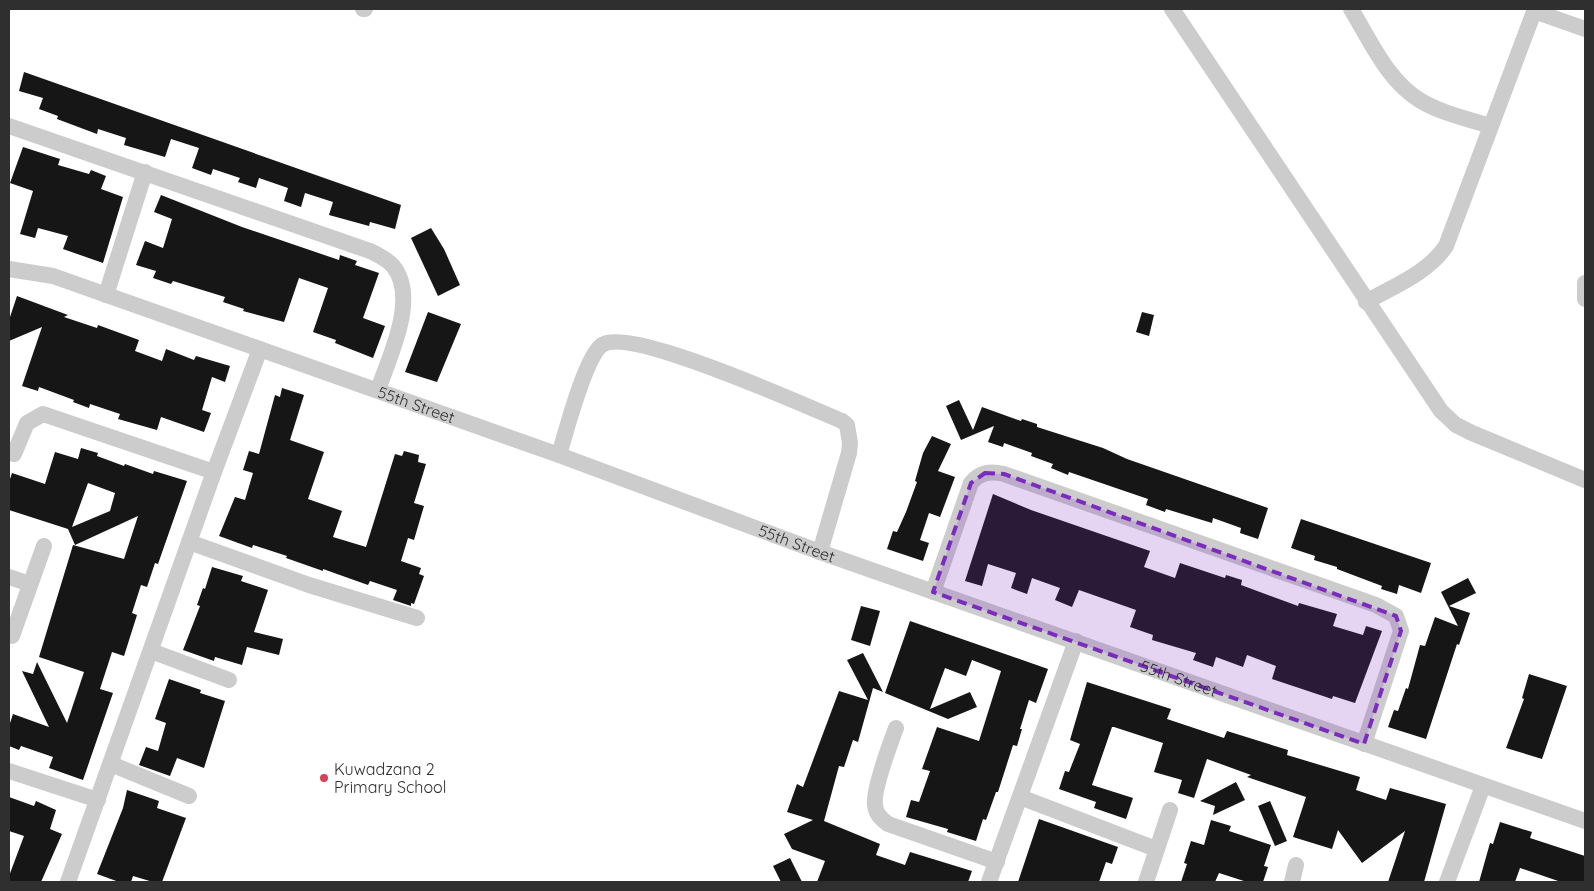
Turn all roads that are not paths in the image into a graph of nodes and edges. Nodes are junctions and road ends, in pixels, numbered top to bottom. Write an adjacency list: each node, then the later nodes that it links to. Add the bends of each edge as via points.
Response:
1 (1172, 9): 12 (street)
2 (1351, 9): 6 (street, via 1396,80 1408,91 1431,106)
3 (1534, 10): 4 (street); 6 (street)
4 (1585, 29)
5 (9, 126): 7 (street)
6 (1490, 126): 12 (street, via 1446,246 1437,260)
7 (145, 172): 10 (street); 14 (street, via 370,250 387,261 398,276 403,309)
8 (9, 269): 10 (street, 55th Street, via 53,276)
9 (1585, 283): 11 (street)
10 (106, 294): 13 (street, 55th Street)
11 (1585, 298)
12 (1366, 302): 18 (street, via 1440,412 1456,425)
13 (260, 349): 14 (street, 55th Street); 17 (street)
14 (378, 390): 16 (street, 55th Street)
15 (14, 454): 17 (street, via 27,423 42,414)
16 (559, 454): 21 (street, 55th Street); 21 (street, via 589,363 600,346 608,342 626,342 708,366 847,425 849,453)
17 (214, 472): 19 (street)
18 (1585, 480)
19 (189, 542): 25 (street, via 309,585); 28 (street)
20 (44, 546): 23 (street)
21 (820, 552): 24 (street, 55th Street)
22 (9, 577): 23 (street)
23 (30, 584): 26 (street)
24 (932, 592): 27 (street, 55th Street); 31 (street, via 971,483 976,476 985,473 1004,474 1376,605 1396,616 1401,631)
25 (417, 618)
26 (12, 636)
27 (1076, 641): 31 (street, 55th Street); 36 (street)
28 (152, 651): 29 (street); 32 (street)
29 (230, 680)
30 (896, 728): 41 (street, via 875,805 878,816 888,824)
31 (1364, 744): 34 (street, 55th Street)
32 (111, 764): 35 (street); 37 (street)
33 (9, 771): 37 (street)
34 (1483, 786): 39 (street, 55th Street); 47 (street)
35 (189, 796)
36 (1020, 797): 40 (street); 41 (street)
37 (98, 800): 43 (street)
38 (1170, 810): 40 (street)
39 (1585, 821)
40 (1156, 849): 45 (street)
41 (997, 862): 44 (street)
42 (1296, 865): 46 (street)
43 (74, 880)
44 (989, 882)
45 (1146, 882)
46 (1292, 882)
47 (1448, 882)

